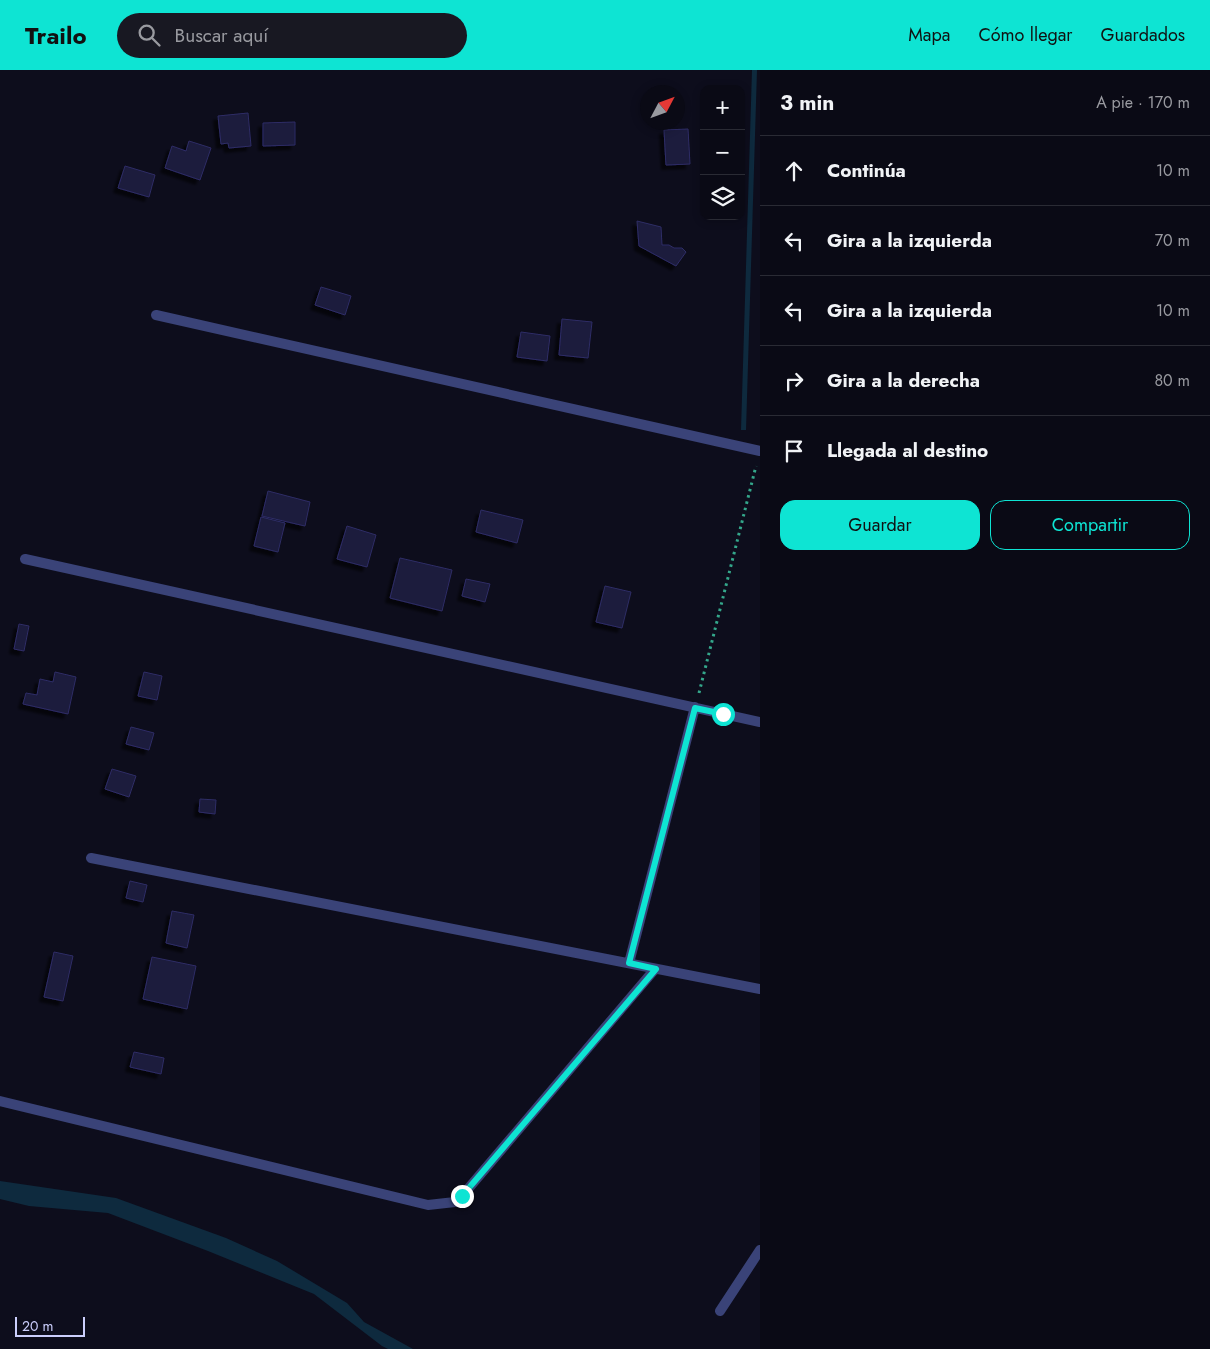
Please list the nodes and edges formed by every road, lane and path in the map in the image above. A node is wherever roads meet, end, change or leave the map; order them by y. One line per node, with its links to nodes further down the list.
1 (156, 315): 3 (street)
2 (760, 440): 3 (street)
3 (760, 451): 5 (path)
4 (25, 559): 5 (street)
5 (695, 708): 6 (street); 8 (street)
6 (760, 722)
7 (91, 858): 8 (street)
8 (629, 963): 9 (street)
9 (656, 969): 10 (street); 11 (street)
10 (760, 989)
11 (0, 1101)
12 (760, 1250): 13 (street)
13 (720, 1311)

